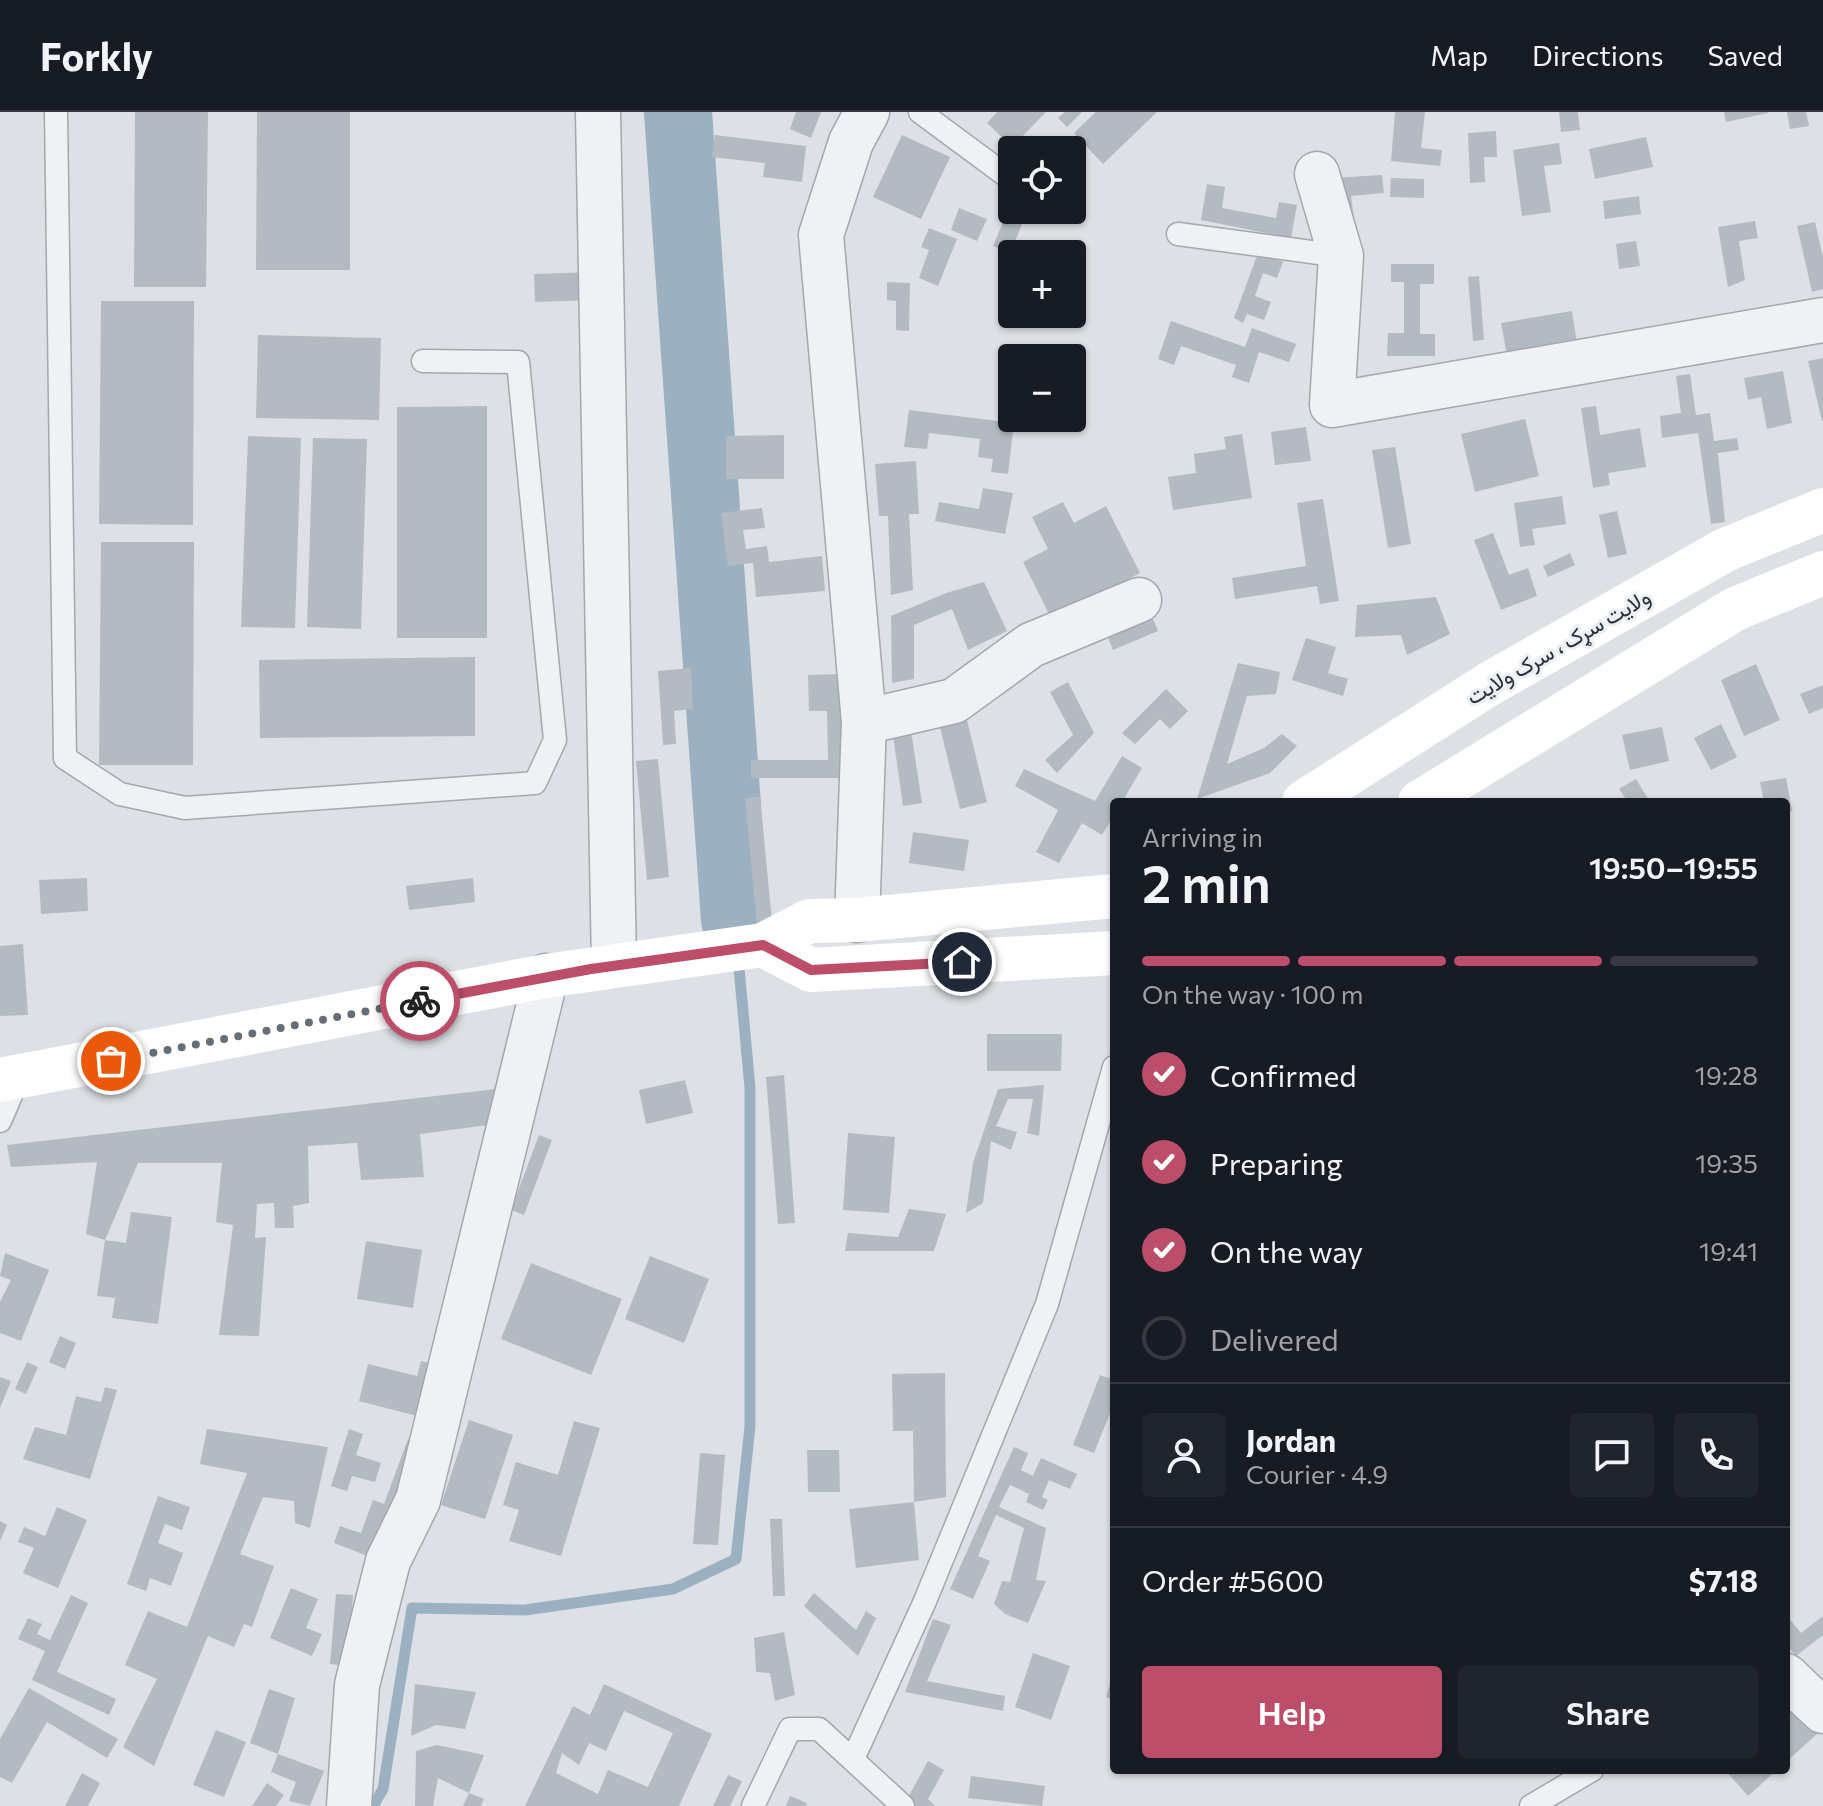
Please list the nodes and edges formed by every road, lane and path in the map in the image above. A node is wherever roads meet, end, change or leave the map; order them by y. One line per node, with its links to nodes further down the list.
1 (56, 112): 10 (lane)
2 (598, 112): 21 (street)
3 (867, 112): 14 (street)
4 (920, 112): 5 (lane)
5 (998, 170)
6 (1317, 174): 8 (street)
7 (1178, 234): 8 (lane)
8 (1341, 256): 9 (street)
9 (1823, 320)
10 (423, 361)
11 (1823, 510): 15 (main road, ولایت سړک ، سرک ولایت)
12 (1823, 573): 16 (main road)
13 (1139, 600): 14 (street)
14 (864, 722): 18 (street)
15 (1310, 798)
16 (1427, 798)
17 (1110, 896): 18 (main road)
18 (857, 920): 19 (main road)
19 (763, 945): 20 (main road); 21 (main road)
20 (1110, 953)
21 (614, 965): 22 (main road)
22 (546, 976): 23 (main road); 30 (street)
23 (9, 1080): 25 (lane)
24 (1110, 1081): 28 (lane)
25 (0, 1121)
26 (1790, 1680): 27 (street)
27 (1823, 1711)
28 (853, 1759): 31 (lane); 32 (lane)
29 (1585, 1774): 33 (lane)
30 (349, 1806)
31 (753, 1806)
32 (903, 1806)
33 (1531, 1806)

